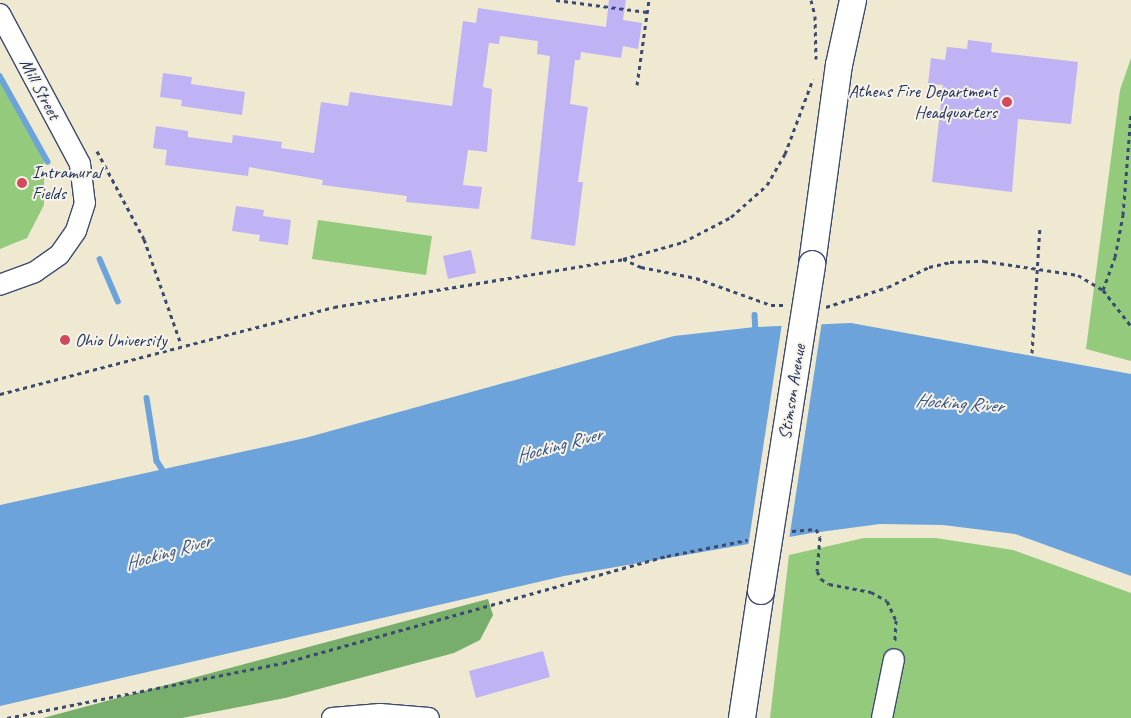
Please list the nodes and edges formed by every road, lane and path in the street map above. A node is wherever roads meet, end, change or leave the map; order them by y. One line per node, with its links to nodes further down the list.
1 (556, 0): 6 (path)
2 (649, 0): 6 (path)
3 (811, 0): 8 (path)
4 (834, 0): 8 (main road, Stimson Avenue)
5 (853, 0): 8 (main road, Stimson Avenue)
6 (647, 12): 10 (path)
7 (0, 14): 16 (street, Mill Street)
8 (828, 64): 30 (main road, Stimson Avenue, bridge)
9 (814, 77): 14 (path)
10 (637, 85)
11 (1131, 113): 17 (path)
12 (95, 147): 21 (path)
13 (1040, 227): 15 (path)
14 (623, 259): 18 (path); 21 (path)
15 (1037, 268): 17 (path); 19 (path); 22 (path)
16 (0, 285)
17 (1103, 290): 20 (path)
18 (791, 306)
19 (820, 307)
20 (1131, 326)
21 (181, 344): 23 (path)
22 (1032, 353)
23 (0, 394)
24 (788, 532): 26 (path)
25 (751, 539): 27 (path)
26 (894, 659): 31 (street)
27 (7, 718)
28 (332, 718): 29 (street)
29 (429, 718)
30 (742, 718)
31 (882, 718)

